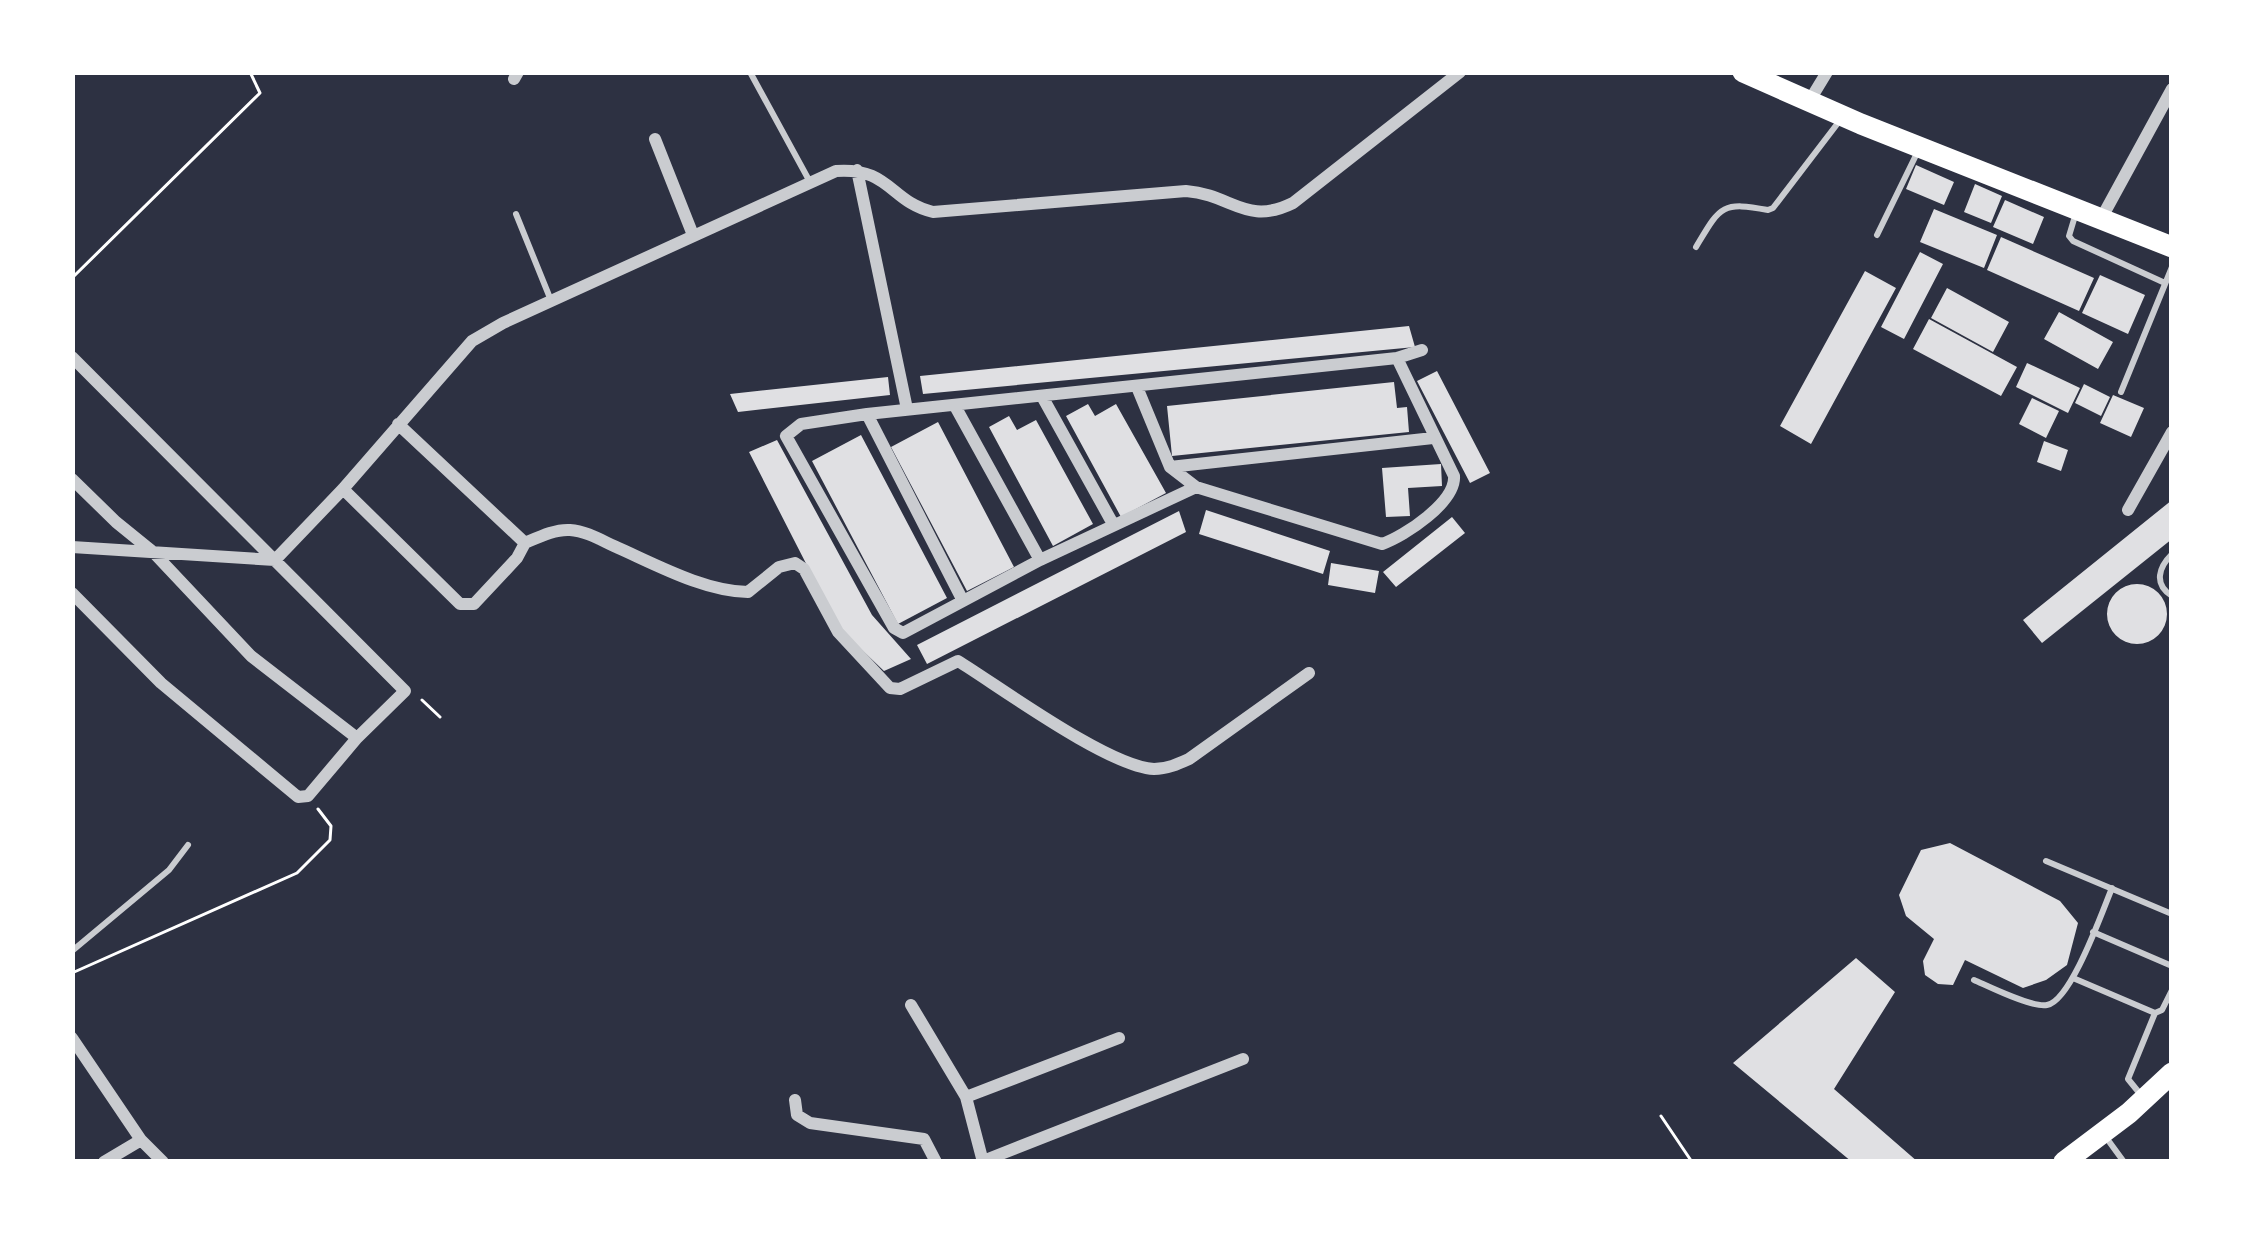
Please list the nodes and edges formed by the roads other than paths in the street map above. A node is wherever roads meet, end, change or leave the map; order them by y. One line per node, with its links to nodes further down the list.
1 (750, 72): 11 (lane)
2 (1460, 72): 10 (street)
3 (1743, 72): 6 (main road)
4 (1827, 72): 6 (street)
5 (2172, 89): 14 (street)
6 (1810, 100): 7 (main road)
7 (1844, 116): 9 (main road); 17 (lane)
8 (655, 139): 16 (street)
9 (1921, 146): 12 (main road); 15 (lane)
10 (857, 170): 11 (street); 29 (street)
11 (810, 182): 16 (street)
12 (2078, 209): 14 (main road); 20 (lane)
13 (517, 214): 21 (lane)
14 (2101, 219): 18 (main road)
15 (1877, 235)
16 (693, 236): 21 (street)
17 (1696, 247)
18 (2172, 247)
19 (2172, 267): 20 (lane)
20 (2165, 283): 26 (lane)
21 (551, 302): 31 (street)
22 (1422, 350): 24 (street)
23 (72, 357): 44 (street)
24 (1397, 358): 25 (street); 33 (street)
25 (1137, 387): 27 (street); 34 (street)
26 (2121, 392)
27 (1043, 398): 28 (street); 39 (street)
28 (955, 406): 29 (street); 45 (street)
29 (907, 410): 30 (street)
30 (867, 414): 48 (street); 48 (street)
31 (398, 424): 37 (street); 40 (street)
32 (2172, 432): 38 (street)
33 (1433, 438): 34 (street); 36 (street)
34 (1170, 467): 36 (street)
35 (72, 479): 42 (street)
36 (1196, 487): 39 (street)
37 (344, 489): 40 (street); 44 (street)
38 (2128, 510)
39 (1113, 524): 45 (street)
40 (525, 543): 49 (street)
41 (72, 547): 42 (street)
42 (153, 552): 44 (street); 50 (street)
43 (2172, 554): 47 (lane)
44 (275, 560): 50 (street)
45 (1040, 560): 48 (street)
46 (72, 592): 50 (street)
47 (2172, 596)
48 (963, 601)
49 (1310, 673)
50 (357, 738)
51 (188, 844): 56 (lane)
52 (2046, 861): 53 (lane)
53 (2112, 888): 54 (lane); 55 (lane)
54 (2172, 914)
55 (2092, 932): 57 (lane); 58 (lane)
56 (72, 951)
57 (2172, 966)
58 (2073, 978): 59 (lane); 62 (lane)
59 (1974, 980)
60 (2172, 990): 62 (lane)
61 (910, 1005): 67 (street)
62 (2155, 1013): 68 (lane)
63 (72, 1038): 71 (street)
64 (1119, 1038): 67 (street)
65 (1243, 1059): 72 (street)
66 (2172, 1072): 68 (main road)
67 (966, 1097): 72 (street)
68 (2144, 1098): 70 (main road)
69 (795, 1100): 75 (street)
70 (2103, 1133): 76 (main road); 77 (lane)
71 (141, 1139): 73 (street); 74 (street)
72 (983, 1161)
73 (104, 1162)
74 (163, 1162)
75 (936, 1162)
76 (2064, 1162)
77 (2123, 1162)

